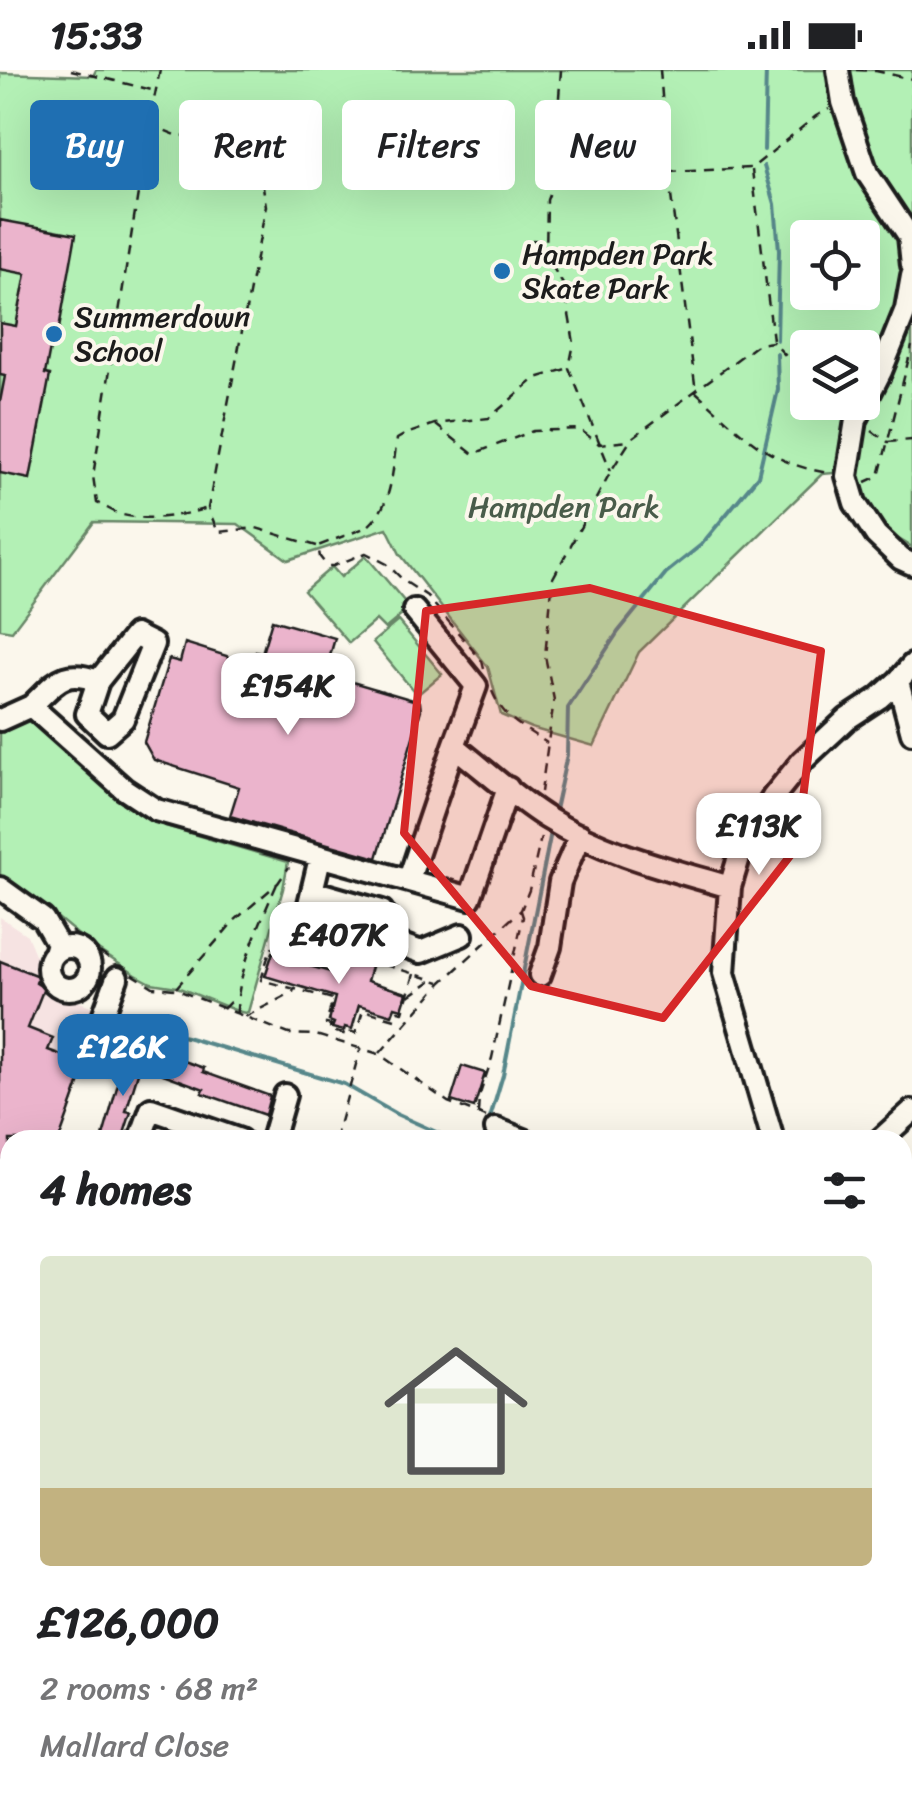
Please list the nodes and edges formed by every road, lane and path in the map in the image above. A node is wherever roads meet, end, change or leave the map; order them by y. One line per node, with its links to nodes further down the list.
1 (71, 70): 8 (path)
2 (160, 70): 8 (path)
3 (561, 70): 18 (path)
4 (660, 70): 10 (path)
5 (838, 70): 11 (street)
6 (856, 70): 7 (path)
7 (912, 79)
8 (156, 90): 9 (path)
9 (154, 100)
10 (662, 100)
11 (843, 102): 13 (path); 19 (street)
12 (159, 128): 31 (path)
13 (752, 168): 14 (path); 21 (path)
14 (671, 172)
15 (138, 190): 31 (path)
16 (670, 190): 25 (path)
17 (532, 240): 18 (path)
18 (546, 242): 24 (path)
19 (912, 265)
20 (912, 276): 30 (street)
21 (774, 342): 23 (path); 25 (path)
22 (912, 346): 30 (path)
23 (790, 360)
24 (569, 368): 26 (path); 28 (path)
25 (696, 392): 27 (path); 30 (path)
26 (435, 424): 28 (path); 32 (path)
27 (631, 440): 28 (path); 29 (path)
28 (600, 444): 29 (path)
29 (610, 471): 44 (path)
30 (849, 482): 34 (street)
31 (208, 508): 32 (path)
32 (318, 548): 33 (path)
33 (320, 557)
34 (912, 564)
35 (414, 610): 42 (street)
36 (912, 665): 38 (street)
37 (98, 680): 39 (street)
38 (898, 682): 41 (street); 50 (street)
39 (32, 706): 40 (street); 46 (street)
40 (0, 720)
41 (910, 720)
42 (454, 746): 43 (street); 48 (street)
43 (508, 788): 44 (street); 48 (street)
44 (540, 813): 45 (street)
45 (580, 835): 50 (street); 61 (street)
46 (294, 850): 47 (street); 49 (path)
47 (320, 858): 48 (street); 55 (street)
48 (410, 879)
49 (278, 883): 65 (path); 66 (path)
50 (730, 887): 81 (street)
51 (0, 888): 56 (street)
52 (520, 910): 75 (path)
53 (70, 931): 59 (path)
54 (462, 935): 55 (street)
55 (382, 938): 57 (path)
56 (54, 954): 58 (street); 58 (street)
57 (373, 961): 60 (path); 64 (path)
58 (90, 973): 59 (street)
59 (122, 974): 65 (path); 72 (street)
60 (414, 974): 62 (path); 67 (path)
61 (540, 975)
62 (432, 980): 63 (path); 67 (path)
63 (442, 982)
64 (294, 988): 67 (path); 70 (path)
65 (175, 989): 68 (path)
66 (236, 996): 68 (path); 69 (path)
67 (408, 997)
68 (223, 1010): 69 (path)
69 (237, 1015): 70 (path)
70 (244, 1018): 71 (path)
71 (360, 1050): 75 (path); 79 (path)
72 (88, 1057)
73 (285, 1095): 78 (street)
74 (912, 1111): 82 (street)
75 (485, 1120): 80 (street)
76 (144, 1130): 77 (street)
77 (193, 1130)
78 (275, 1130)
79 (338, 1130)
80 (504, 1130)
81 (770, 1130)
82 (891, 1130)

